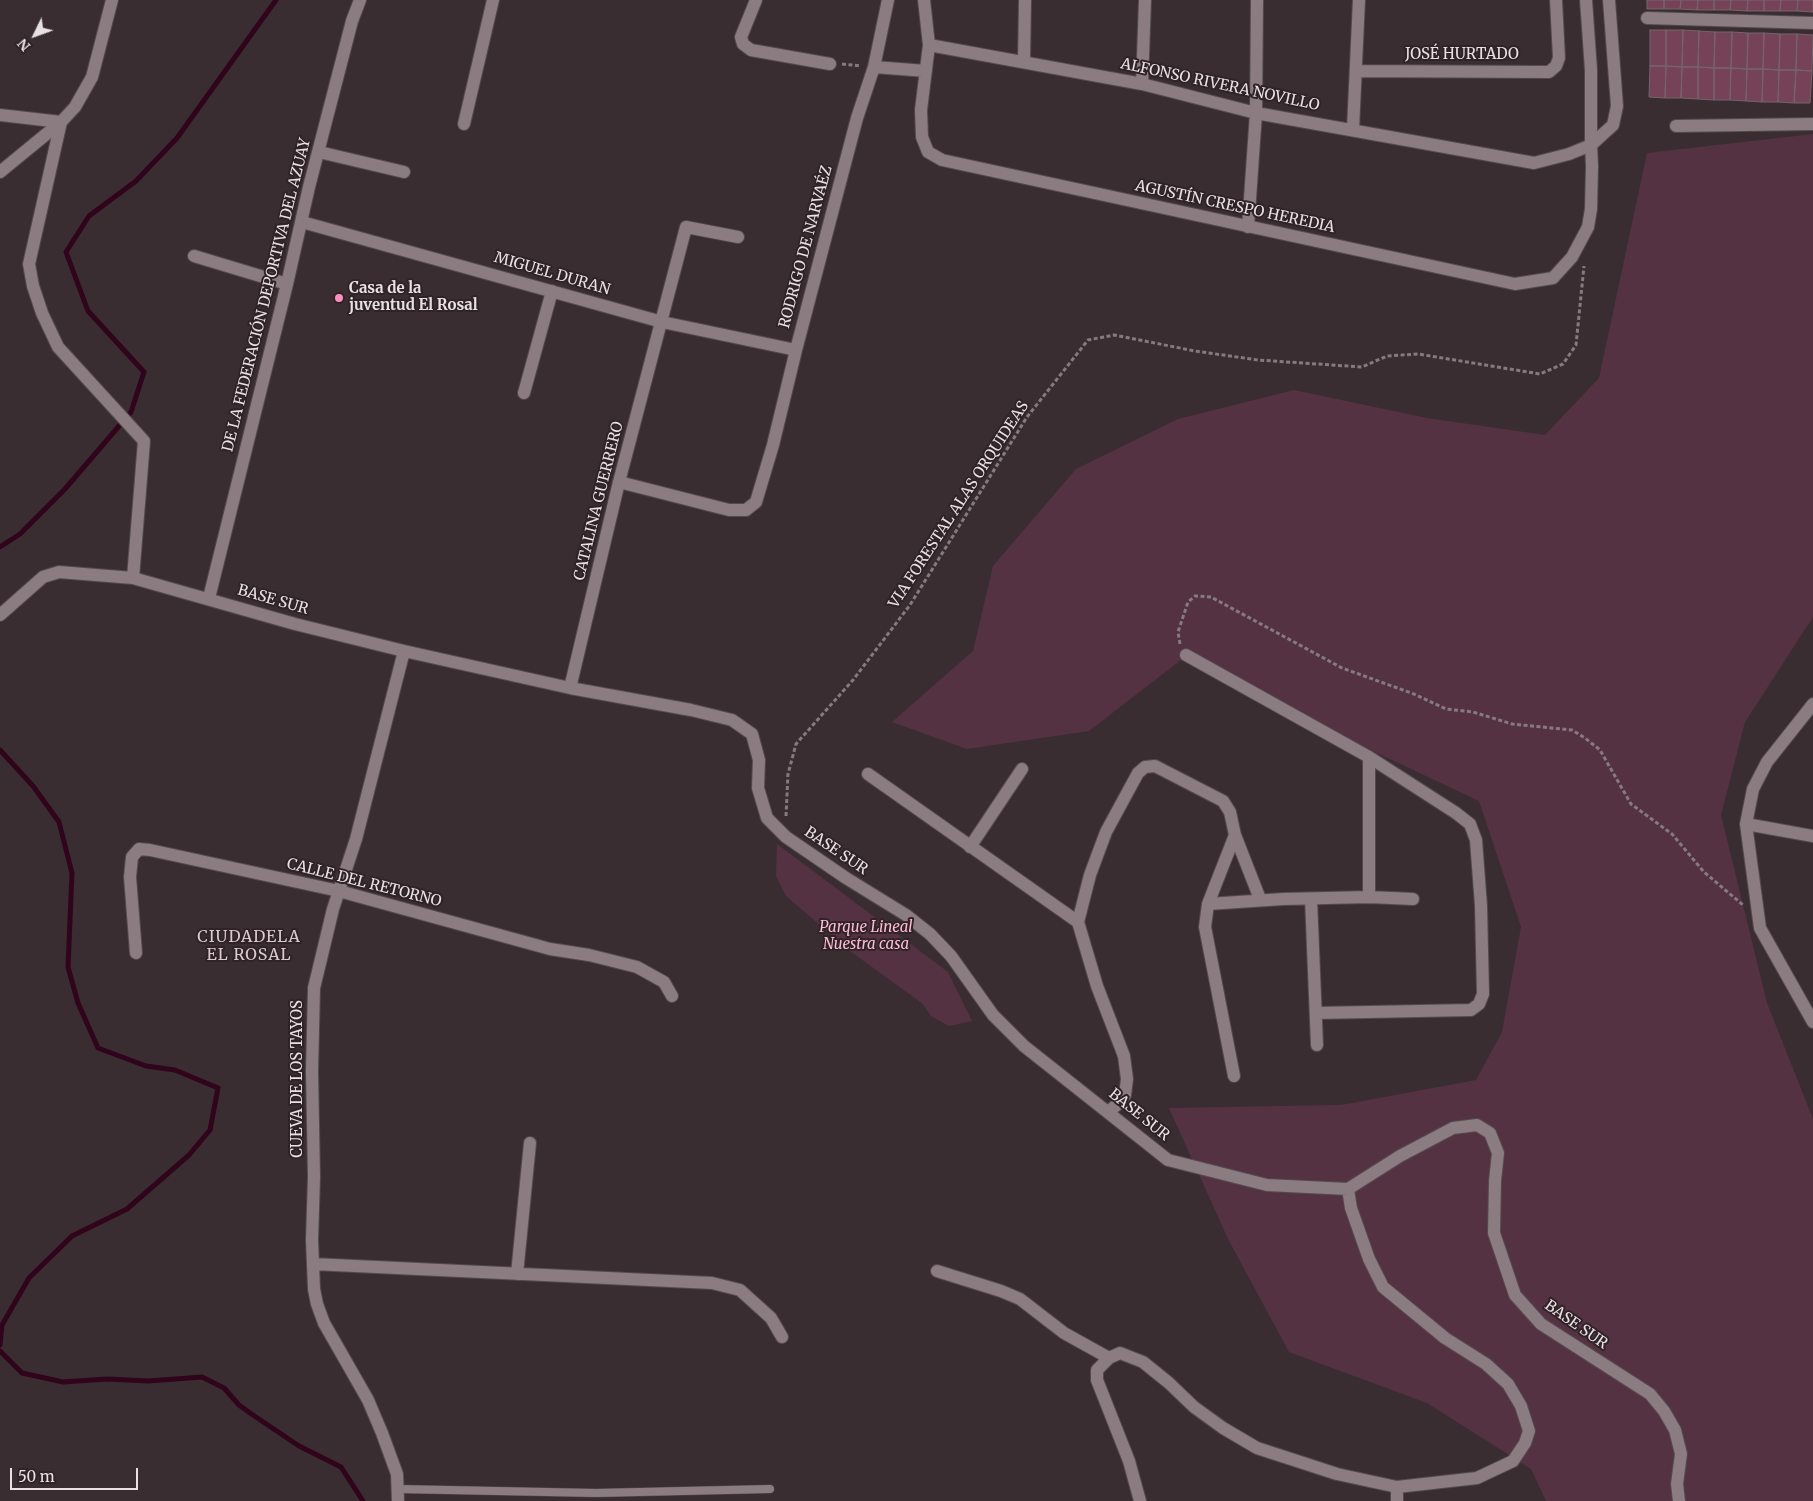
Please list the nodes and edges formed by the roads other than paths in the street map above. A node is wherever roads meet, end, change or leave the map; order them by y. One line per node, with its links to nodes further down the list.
1 (112, 0): 25 (street)
2 (360, 0): 31 (street, DE LA FEDERACIÓN DEPORTIVA DEL AZUAY)
3 (494, 0): 26 (street)
4 (756, 0): 18 (street)
5 (888, 0): 19 (street, RODRIGO DE NARVAÉZ)
6 (924, 0): 16 (street)
7 (1025, 0): 17 (street)
8 (1145, 0): 22 (street)
9 (1257, 0): 23 (street)
10 (1359, 0): 21 (street)
11 (1556, 0): 21 (street, JOSÉ HURTADO)
12 (1586, 0): 30 (street)
13 (1609, 0): 30 (street)
14 (1647, 18): 15 (street)
15 (1813, 23)
16 (929, 45): 17 (street, ALFONSO RIVERA NOVILLO); 20 (street)
17 (1024, 61): 22 (street, ALFONSO RIVERA NOVILLO)
18 (830, 64)
19 (874, 67): 20 (street); 41 (street, RODRIGO DE NARVAÉZ)
20 (926, 71): 35 (street, AGUSTÍN CRESPO HEREDIA)
21 (1356, 71): 29 (street)
22 (1142, 84): 23 (street, ALFONSO RIVERA NOVILLO)
23 (1256, 113): 29 (street, ALFONSO RIVERA NOVILLO); 35 (street)
24 (0, 115): 25 (street)
25 (61, 122): 32 (street); 44 (street)
26 (464, 124)
27 (1813, 124): 28 (street)
28 (1676, 126)
29 (1353, 129): 30 (street, ALFONSO RIVERA NOVILLO)
30 (1591, 145): 35 (street, AGUSTÍN CRESPO HEREDIA)
31 (318, 152): 33 (street); 34 (street, DE LA FEDERACIÓN DEPORTIVA DEL AZUAY)
32 (0, 172)
33 (404, 172)
34 (302, 222): 38 (street, DE LA FEDERACIÓN DEPORTIVA DEL AZUAY); 39 (street, MIGUEL DURAN)
35 (1248, 227)
36 (738, 237): 40 (street, CATALINA GUERRERO)
37 (194, 256): 38 (street)
38 (287, 284): 45 (street, DE LA FEDERACIÓN DEPORTIVA DEL AZUAY)
39 (552, 291): 40 (street, MIGUEL DURAN); 42 (street)
40 (662, 322): 41 (street, MIGUEL DURAN); 43 (street, CATALINA GUERRERO)
41 (796, 350): 43 (street, RODRIGO DE NARVAÉZ)
42 (524, 392)
43 (619, 482): 49 (street, CATALINA GUERRERO)
44 (133, 578): 45 (street, BASE SUR); 46 (street, BASE SUR)
45 (209, 598): 47 (street, BASE SUR)
46 (0, 616)
47 (404, 651): 49 (street, BASE SUR); 58 (street, CUEVA DE LOS TAYOS)
48 (1186, 655): 51 (street)
49 (570, 688): 71 (street, BASE SUR)
50 (1813, 704): 54 (street)
51 (1368, 757): 59 (street); 67 (street)
52 (1022, 769): 57 (street)
53 (868, 774): 57 (street)
54 (1746, 824): 56 (street); 68 (street)
55 (1235, 835): 60 (street); 63 (street); 64 (street)
56 (1813, 836)
57 (970, 847): 64 (street)
58 (339, 891): 65 (street, CALLE DEL RETORNO); 66 (street, CALLE DEL RETORNO); 74 (street, CUEVA DE LOS TAYOS)
59 (1369, 897): 61 (street); 62 (street)
60 (1260, 899): 61 (street); 63 (street)
61 (1311, 899): 67 (street)
62 (1413, 899)
63 (1208, 904): 70 (street)
64 (1078, 922): 71 (street)
65 (136, 953)
66 (672, 996)
67 (1316, 1013): 69 (street)
68 (1813, 1022)
69 (1317, 1045)
70 (1234, 1076)
71 (1109, 1112): 73 (street, BASE SUR)
72 (530, 1142): 76 (street)
73 (1348, 1189): 79 (street); 84 (street, BASE SUR)
74 (313, 1264): 76 (street); 81 (street, CUEVA DE LOS TAYOS)
75 (937, 1271): 78 (street)
76 (517, 1274): 77 (street)
77 (782, 1337)
78 (1109, 1358): 79 (street); 82 (street)
79 (1397, 1487): 83 (street)
80 (770, 1489): 81 (lane)
81 (398, 1495)
82 (1140, 1501)
83 (1397, 1501)
84 (1679, 1501)

